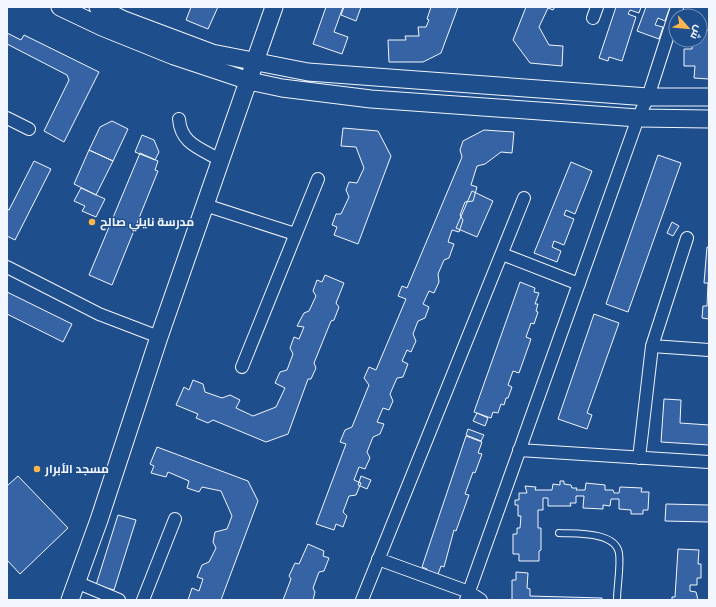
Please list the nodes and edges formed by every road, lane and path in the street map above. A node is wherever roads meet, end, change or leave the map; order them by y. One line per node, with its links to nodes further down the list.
1 (60, 7): 6 (street)
2 (98, 7): 5 (street)
3 (274, 7): 5 (street)
4 (677, 7): 8 (street)
5 (255, 62): 6 (street); 8 (street)
6 (249, 81): 10 (street); 14 (street)
7 (709, 97): 8 (street)
8 (648, 98): 10 (street)
9 (7, 118): 13 (street)
10 (638, 118): 12 (street); 22 (street)
11 (179, 119): 14 (street)
12 (709, 119)
13 (30, 129)
14 (220, 160): 17 (street)
15 (318, 179): 18 (street)
16 (524, 198): 20 (street)
17 (205, 205): 18 (street); 23 (street)
18 (295, 234): 26 (street)
19 (687, 238): 24 (street)
20 (502, 254): 22 (street); 32 (street)
21 (7, 267): 23 (street)
22 (579, 284): 27 (street)
23 (159, 336): 33 (street)
24 (652, 346): 25 (street); 28 (street)
25 (709, 350)
26 (242, 367)
27 (519, 450): 28 (street); 34 (street)
28 (639, 458): 29 (street)
29 (709, 462)
30 (174, 519): 37 (street)
31 (559, 533): 40 (lane)
32 (378, 559): 34 (street); 38 (street)
33 (76, 582): 35 (street); 36 (street)
34 (467, 596): 39 (street)
35 (70, 600)
36 (119, 600)
37 (143, 600)
38 (362, 600)
39 (481, 600)
40 (616, 600)

